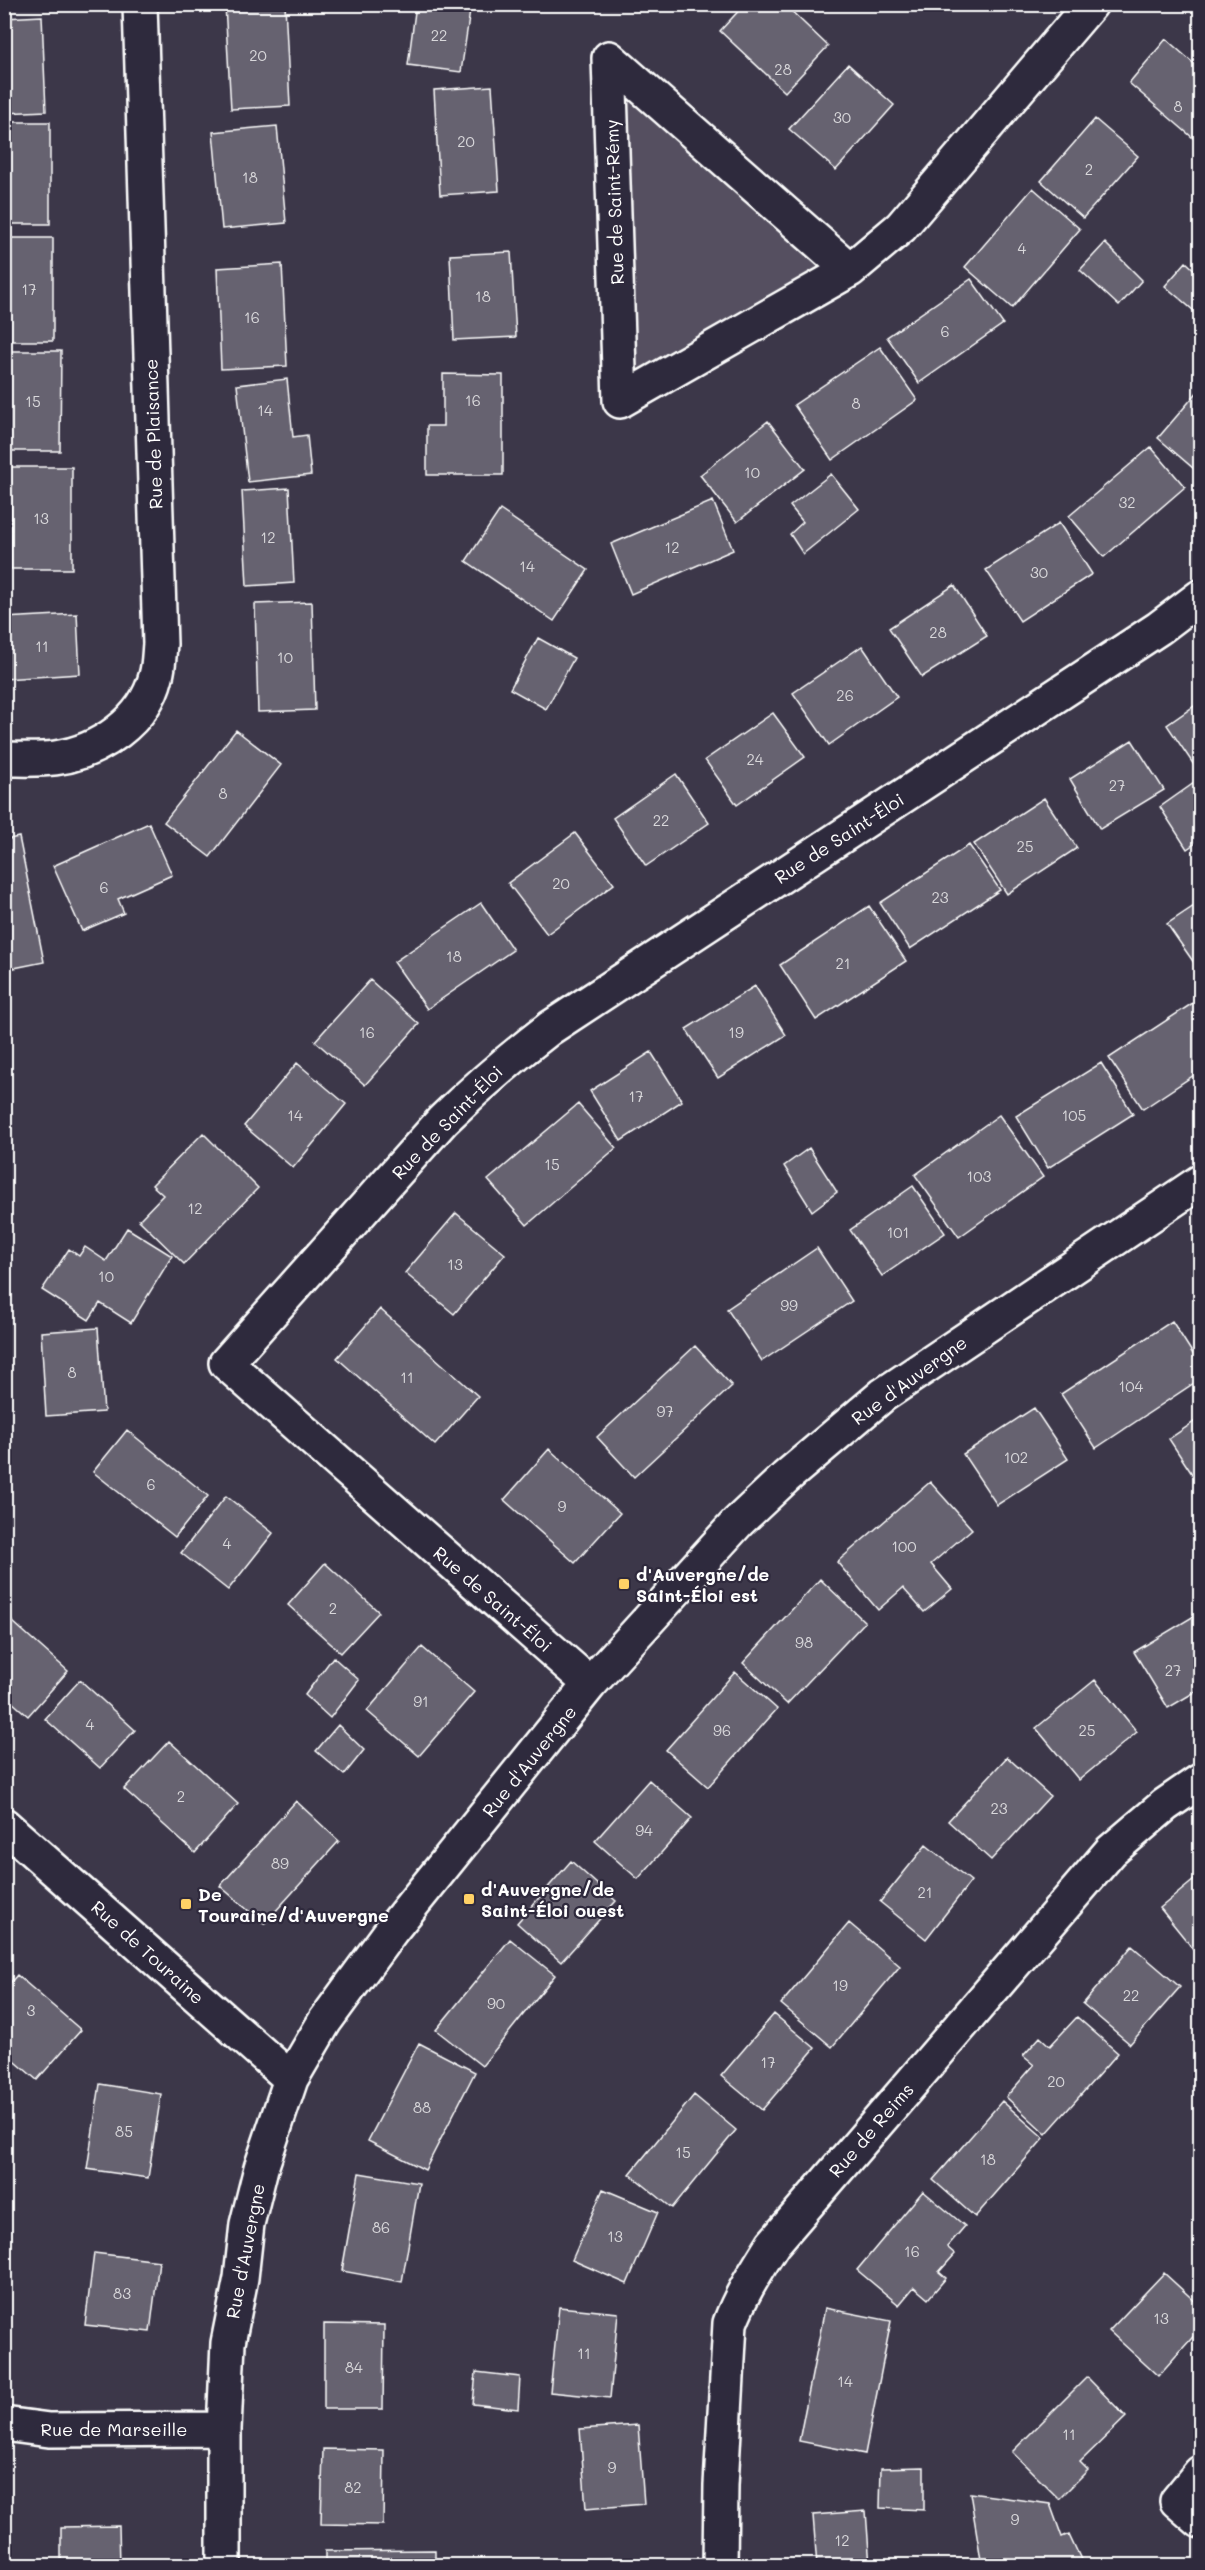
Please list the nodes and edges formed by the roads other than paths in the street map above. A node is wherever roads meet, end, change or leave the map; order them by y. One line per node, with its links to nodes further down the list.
1 (140, 4): 5 (street, Rue de Plaisance)
2 (1091, 4): 3 (street, Rue de Saint-Rémy)
3 (850, 270): 3 (street, Rue de Saint-Rémy)
4 (1200, 597): 7 (street, Rue de Saint-Éloi)
5 (4, 759)
6 (1197, 1193): 7 (street, Rue d'Auvergne)
7 (590, 1684): 10 (street, Rue d'Auvergne)
8 (1200, 1781): 16 (street, Rue de Reims)
9 (4, 1825): 10 (street, Rue de Touraine)
10 (291, 2079): 12 (street, Rue d'Auvergne)
11 (4, 2424): 12 (street, Rue de Marseille)
12 (224, 2429): 15 (street, Rue d'Auvergne)
13 (1200, 2473): 14 (street)
14 (1200, 2521)
15 (224, 2565)
16 (720, 2565)

